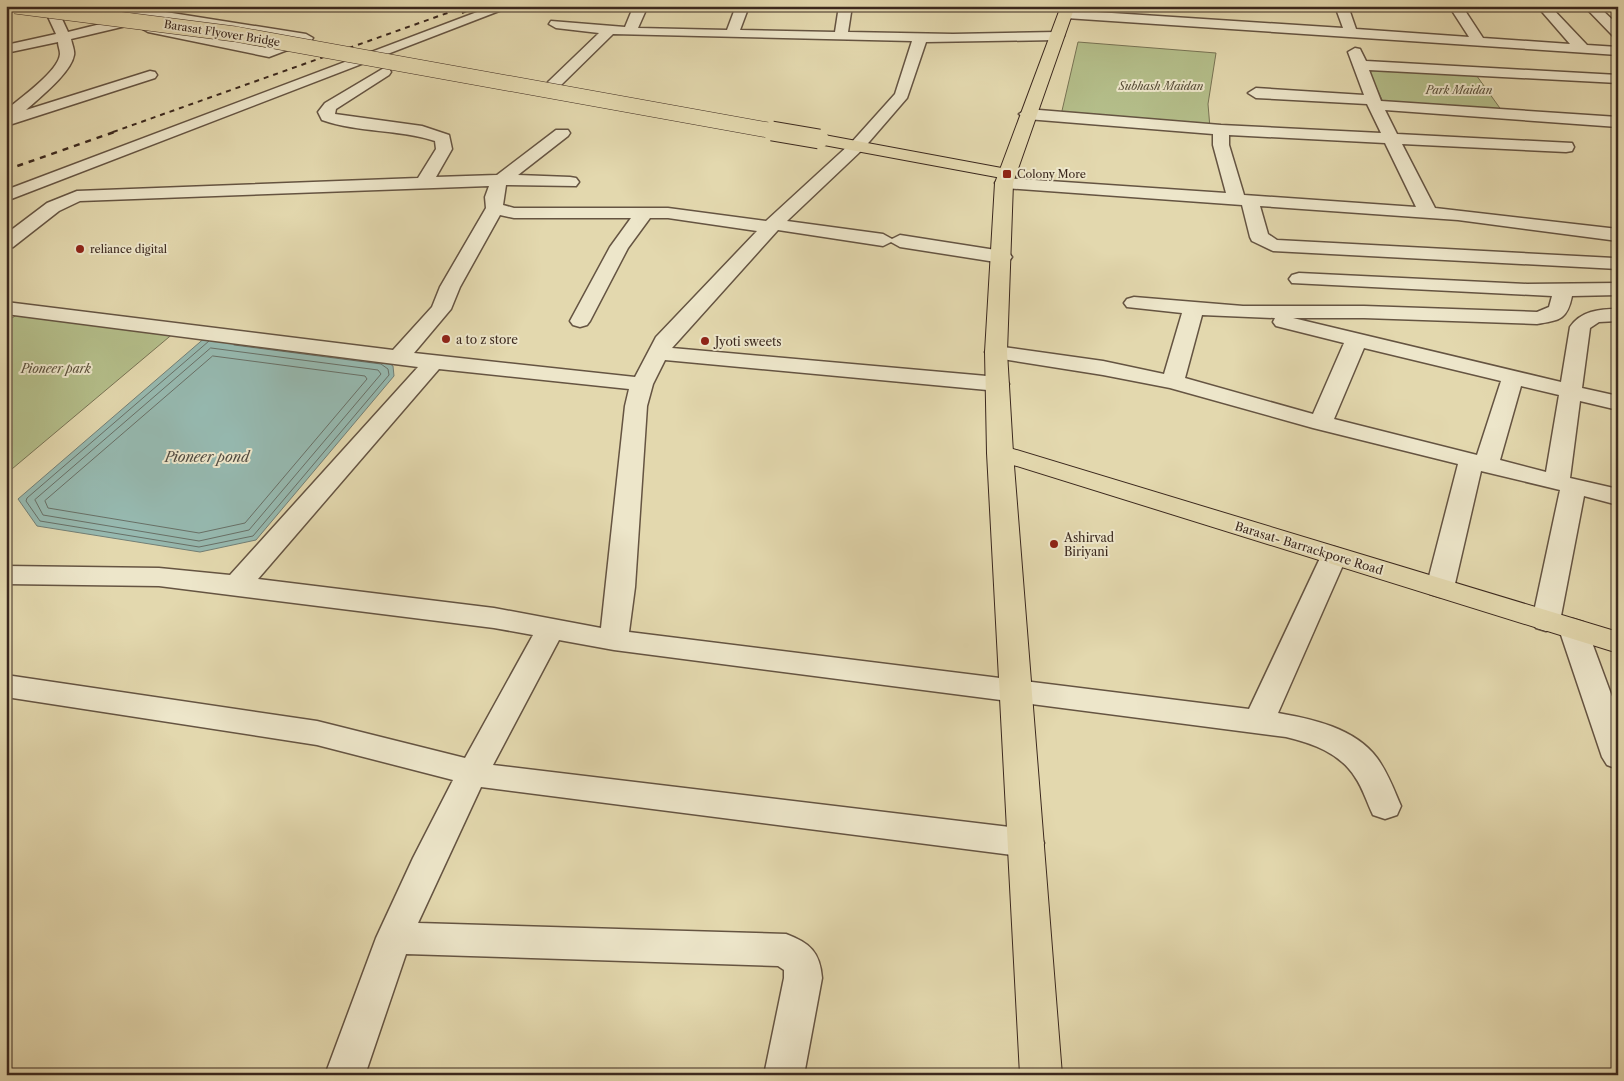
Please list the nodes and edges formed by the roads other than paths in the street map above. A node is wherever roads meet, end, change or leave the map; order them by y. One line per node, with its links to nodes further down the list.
1 (15, 6): 51 (main road, Barasat Flyover Bridge, bridge)
2 (172, 6): 15 (street)
3 (506, 6): 57 (street)
4 (743, 6): 21 (street)
5 (846, 6): 24 (street)
6 (1185, 6): 16 (street)
7 (1341, 6): 22 (street)
8 (1455, 6): 28 (street)
9 (1543, 6): 30 (street)
10 (1590, 6): 23 (street)
11 (640, 7): 20 (street)
12 (6, 9): 13 (street)
13 (54, 9): 15 (street); 17 (street); 26 (street)
14 (1067, 10): 16 (street); 25 (main road)
15 (153, 14): 17 (street); 17 (street)
16 (1182, 22): 22 (street)
17 (125, 23): 26 (street)
18 (556, 24): 19 (street)
19 (610, 31): 20 (street); 37 (street)
20 (630, 32): 21 (street)
21 (732, 33): 24 (street)
22 (1349, 33): 28 (street); 32 (street)
23 (1618, 33)
24 (841, 35): 27 (street)
25 (1057, 36): 27 (street); 44 (main road)
26 (64, 37): 29 (street); 39 (street)
27 (920, 37): 51 (street)
28 (1479, 42): 30 (street)
29 (6, 49)
30 (1583, 49): 31 (street)
31 (1618, 51)
32 (1360, 65): 33 (street); 43 (street)
33 (1478, 71): 36 (street); 38 (street)
34 (384, 72): 56 (street)
35 (150, 76): 46 (street)
36 (1618, 79)
37 (553, 85)
38 (1490, 86)
39 (41, 89): 40 (street); 46 (street)
40 (15, 91)
41 (1256, 93): 43 (street)
42 (1502, 100): 45 (street)
43 (1374, 102): 45 (street); 50 (street)
44 (1027, 114): 48 (street); 53 (main road)
45 (1514, 115): 47 (street)
46 (6, 119)
47 (1618, 122)
48 (1221, 130): 50 (street); 58 (street)
49 (562, 133): 54 (street)
50 (1392, 138): 52 (street); 61 (street)
51 (857, 146): 53 (main road, Barasat Flyover Bridge); 62 (street)
52 (1566, 147)
53 (1005, 179): 58 (street); 66 (main road)
54 (501, 180): 55 (street); 56 (street); 59 (street)
55 (570, 182)
56 (424, 184): 65 (street)
57 (6, 196)
58 (1242, 199): 61 (street); 67 (street)
59 (495, 208): 60 (street); 82 (street)
60 (645, 212): 62 (street); 76 (street)
61 (1428, 212): 63 (street)
62 (772, 226): 66 (street); 81 (street)
63 (1593, 231): 64 (street); 67 (street)
64 (1618, 235)
65 (6, 243)
66 (1002, 257): 80 (main road)
67 (1616, 267)
68 (1299, 278): 70 (street)
69 (1618, 289): 70 (street)
70 (1563, 290): 74 (street)
71 (1134, 304): 73 (street)
72 (7, 309): 82 (street)
73 (1193, 310): 74 (street); 85 (street)
74 (1243, 312): 79 (street)
75 (1618, 315): 77 (street)
76 (580, 321)
77 (1580, 328): 78 (street); 88 (street)
78 (1618, 333)
79 (1357, 340): 84 (street); 90 (street)
80 (996, 352): 85 (street); 87 (main road)
81 (658, 353): 86 (street); 87 (street)
82 (399, 357): 83 (street)
83 (434, 362): 86 (street); 97 (street)
84 (1513, 377): 88 (street); 92 (street)
85 (1173, 382): 90 (street)
86 (642, 384): 101 (street)
87 (998, 384): 91 (main road)
88 (1569, 391): 89 (street); 93 (street)
89 (1618, 403)
90 (1321, 423): 92 (street)
91 (1000, 453): 95 (main road, Barasat- Barrackpore Road); 104 (main road)
92 (1479, 463): 93 (street); 98 (street)
93 (1565, 484): 94 (street); 99 (street)
94 (1618, 497)
95 (1334, 556): 98 (main road, Barasat- Barrackpore Road); 105 (street)
96 (6, 575): 97 (street)
97 (237, 584): 100 (street)
98 (1440, 588): 99 (main road, Barasat- Barrackpore Road)
99 (1560, 625): 102 (main road, Barasat- Barrackpore Road); 106 (street)
100 (551, 629): 101 (street); 107 (street)
101 (614, 640): 104 (street)
102 (1618, 643)
103 (6, 686): 107 (street)
104 (1017, 690): 105 (street); 109 (main road)
105 (1259, 720): 108 (street)
106 (1618, 757)
107 (470, 773): 109 (street); 110 (street)
108 (1385, 806)
109 (1027, 843): 113 (main road)
110 (394, 938): 111 (street); 112 (street)
111 (345, 1075)
112 (784, 1075)
113 (1041, 1075)

